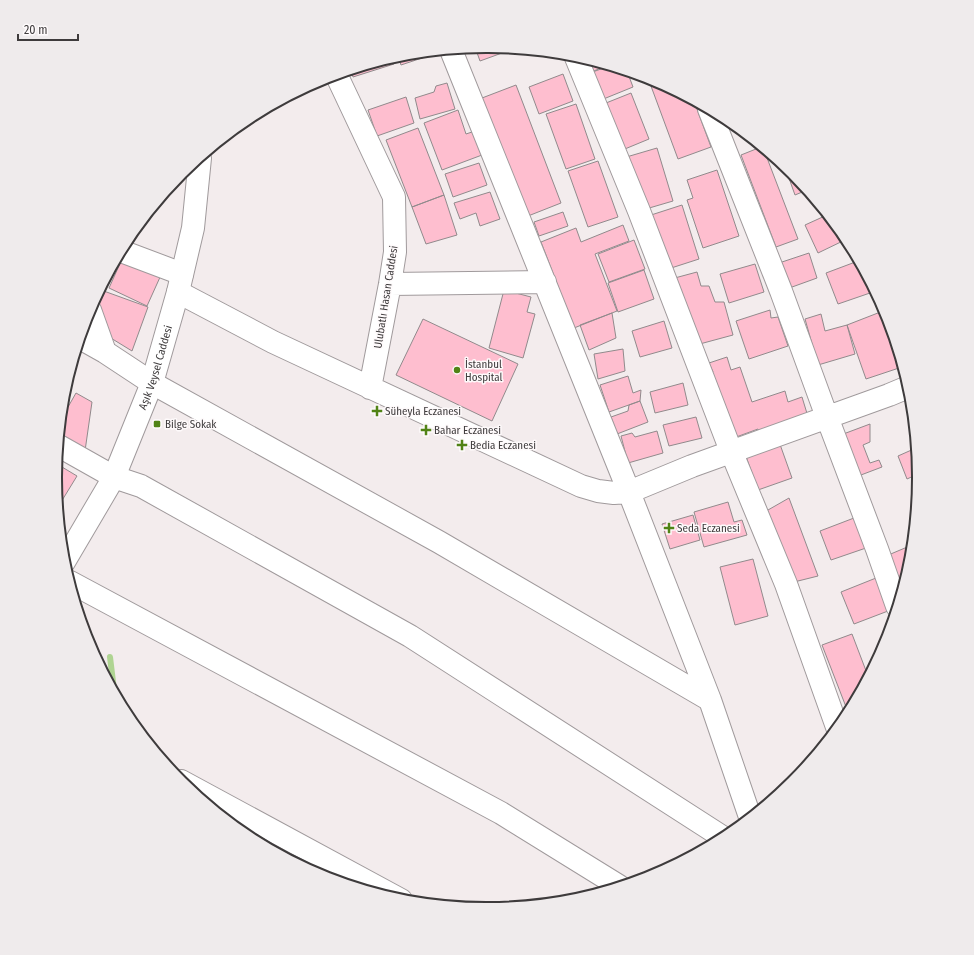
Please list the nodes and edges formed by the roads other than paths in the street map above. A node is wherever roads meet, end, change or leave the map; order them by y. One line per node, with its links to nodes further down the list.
1 (453, 55): 7 (street)
2 (578, 63): 18 (street)
3 (339, 80): 9 (street, Ulubatlı Hasan Caddesi)
4 (713, 119): 16 (street)
5 (199, 165): 8 (street, Aşık Veysel Caddesi)
6 (126, 254): 8 (street)
7 (545, 282): 9 (street); 20 (street)
8 (180, 283): 13 (street, Aşık Veysel Caddesi); 14 (street)
9 (390, 284): 14 (street, Ulubatlı Hasan Caddesi)
10 (93, 319): 12 (street)
11 (85, 341): 12 (street)
12 (105, 352): 13 (street)
13 (152, 383): 19 (street, Aşık Veysel Caddesi); 24 (street)
14 (370, 388): 20 (street)
15 (902, 390): 16 (street)
16 (827, 417): 18 (street); 23 (street)
17 (63, 448): 19 (street)
18 (731, 451): 20 (street); 25 (street)
19 (114, 477): 21 (street, Aşık Veysel Caddesi); 28 (street)
20 (629, 492): 24 (street)
21 (70, 552)
22 (77, 586): 29 (street)
23 (894, 597)
24 (710, 700): 27 (street)
25 (835, 720)
26 (202, 793): 30 (street)
27 (748, 812)
28 (717, 834)
29 (613, 882)
30 (380, 889)

